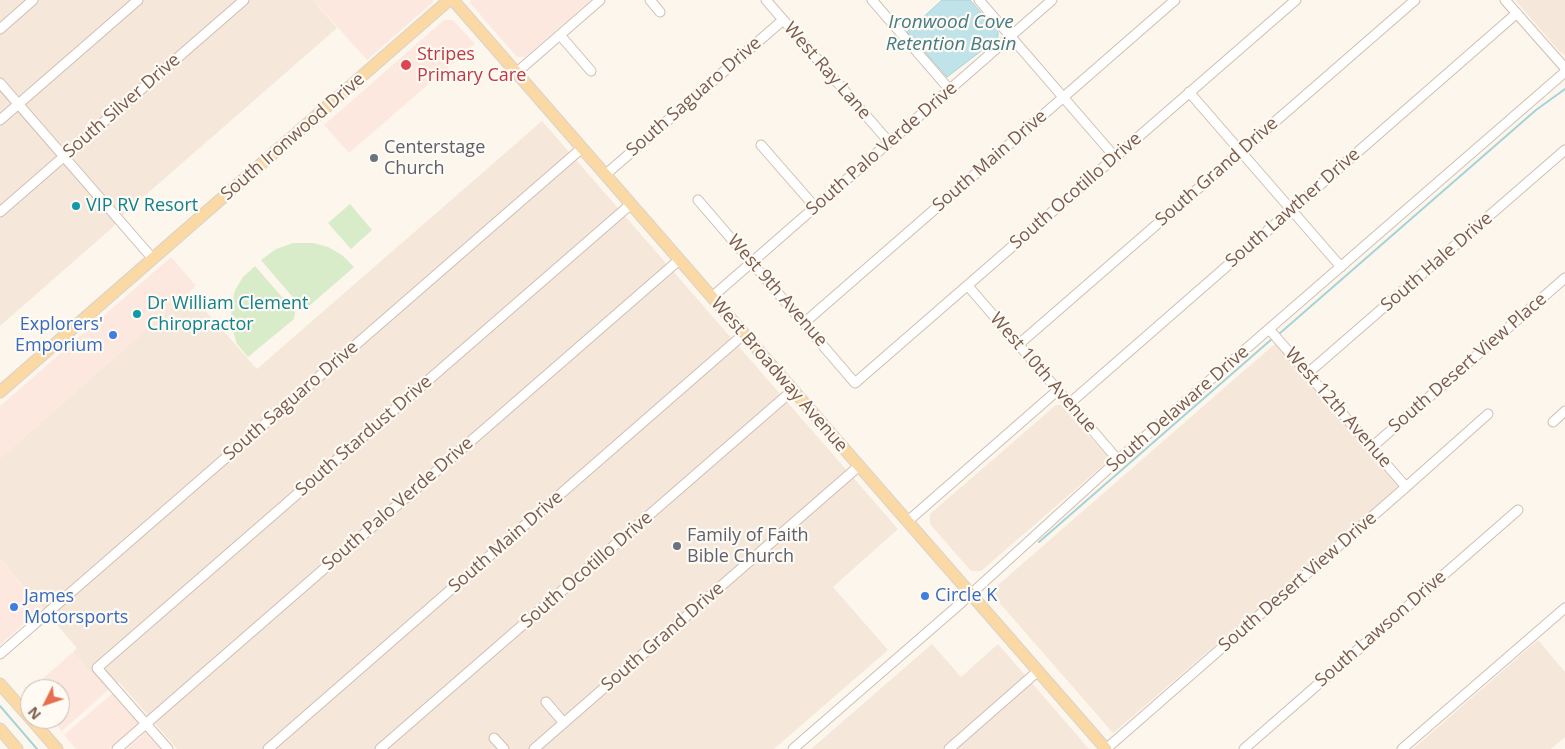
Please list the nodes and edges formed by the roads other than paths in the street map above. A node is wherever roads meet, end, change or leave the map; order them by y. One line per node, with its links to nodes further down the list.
1 (33, 0): 18 (street)
2 (138, 0): 29 (street)
3 (244, 0): 36 (street, South Silver Drive)
4 (451, 0): 23 (main road, West Broadway Avenue); 44 (main road, South Ironwood Drive)
5 (600, 0): 19 (street)
6 (650, 0): 15 (street)
7 (766, 0): 17 (street, West Ray Lane)
8 (872, 0): 26 (street)
9 (979, 0): 20 (street)
10 (1052, 0): 20 (street, South Palo Verde Drive)
11 (1175, 0): 28 (street, South Main Drive)
12 (1296, 0): 27 (street, South Ocotillo Drive)
13 (1414, 0): 35 (street, South Grand Drive)
14 (1505, 0): 16 (street)
15 (660, 12)
16 (1517, 13): 21 (street); 42 (street, South Lawther Drive)
17 (783, 20): 31 (street, West Ray Lane); 38 (street, South Saguaro Drive)
18 (0, 29)
19 (560, 35): 22 (street); 23 (street)
20 (1011, 36): 26 (street, South Palo Verde Drive); 28 (street)
21 (1565, 68)
22 (591, 71)
23 (516, 72): 33 (main road, West Broadway Avenue)
24 (1565, 72): 47 (street, South Delaware Drive)
25 (0, 83): 29 (street)
26 (950, 90): 31 (street, South Palo Verde Drive)
27 (1189, 92): 35 (street); 37 (street, South Ocotillo Drive)
28 (1064, 97): 37 (street); 51 (street, South Main Drive)
29 (18, 104): 30 (street); 36 (street)
30 (0, 120)
31 (889, 142): 41 (street, South Palo Verde Drive)
32 (760, 145): 41 (street)
33 (582, 148): 38 (main road, West Broadway Avenue); 72 (street, South Saguaro Drive)
34 (1565, 150): 55 (street, South Hale Drive)
35 (1241, 151): 42 (street); 54 (street, South Grand Drive)
36 (63, 156): 43 (street, South Silver Drive); 44 (street)
37 (1115, 157): 49 (street, South Ocotillo Drive)
38 (605, 175): 40 (main road, West Broadway Avenue)
39 (698, 200): 46 (street, West 9th Avenue)
40 (631, 204): 45 (main road, West Broadway Avenue); 78 (street, South Stardust Drive)
41 (815, 207): 46 (street, South Palo Verde Drive)
42 (1291, 210): 47 (street); 60 (street, South Lawther Drive)
43 (0, 212)
44 (153, 259): 59 (main road, South Ironwood Drive)
45 (679, 260): 50 (main road, West Broadway Avenue); 78 (street, South Palo Verde Drive)
46 (752, 262): 50 (street, South Palo Verde Drive); 51 (street, West 9th Avenue)
47 (1341, 266): 53 (street, South Delaware Drive)
48 (1565, 278): 64 (street, South Desert View Place)
49 (968, 286): 54 (street, West 10th Avenue); 56 (street, South Ocotillo Drive)
50 (712, 297): 52 (main road, West Broadway Avenue)
51 (804, 323): 56 (street, West 9th Avenue)
52 (744, 334): 57 (main road, West Broadway Avenue); 87 (street, South Main Drive)
53 (1273, 334): 55 (street, West 12th Avenue); 65 (street, South Delaware Drive)
54 (1018, 345): 58 (street, West 10th Avenue)
55 (1308, 373): 64 (street, West 12th Avenue)
56 (855, 383)
57 (793, 390): 66 (main road, West Broadway Avenue); 88 (street, South Ocotillo Drive)
58 (1058, 390): 60 (street, West 10th Avenue); 69 (street)
59 (0, 392)
60 (1070, 403): 65 (street, West 10th Avenue)
61 (1565, 412): 63 (street)
62 (1488, 414): 67 (street, South Desert View Drive)
63 (1553, 422)
64 (1372, 447): 67 (street, West 12th Avenue)
65 (1118, 460): 70 (street, South Delaware Drive)
66 (859, 466): 69 (main road, West Broadway Avenue); 77 (street, South Grand Drive)
67 (1406, 487): 82 (street, South Desert View Drive)
68 (1518, 510): 93 (street, South Lawson Drive)
69 (908, 521): 70 (main road, West Broadway Avenue)
70 (971, 594): 73 (main road, West Broadway Avenue); 91 (street, South Delaware Drive)
71 (1565, 608): 94 (street)
72 (0, 654)
73 (1038, 671): 82 (main road, West Broadway Avenue); 92 (street)
74 (0, 684): 76 (main road)
75 (546, 702): 77 (street)
76 (20, 707)
77 (564, 722): 90 (street, South Grand Drive)
78 (146, 724): 85 (street, South Palo Verde Drive); 86 (street)
79 (0, 729): 83 (main road)
80 (39, 729): 84 (main road)
81 (494, 738): 89 (street)
82 (1104, 748)
83 (17, 749)
84 (57, 749)
85 (118, 749)
86 (168, 749)
87 (268, 749)
88 (380, 749)
89 (504, 749)
90 (534, 749)
91 (793, 749)
92 (949, 749)
93 (1244, 749)
94 (1402, 749)

